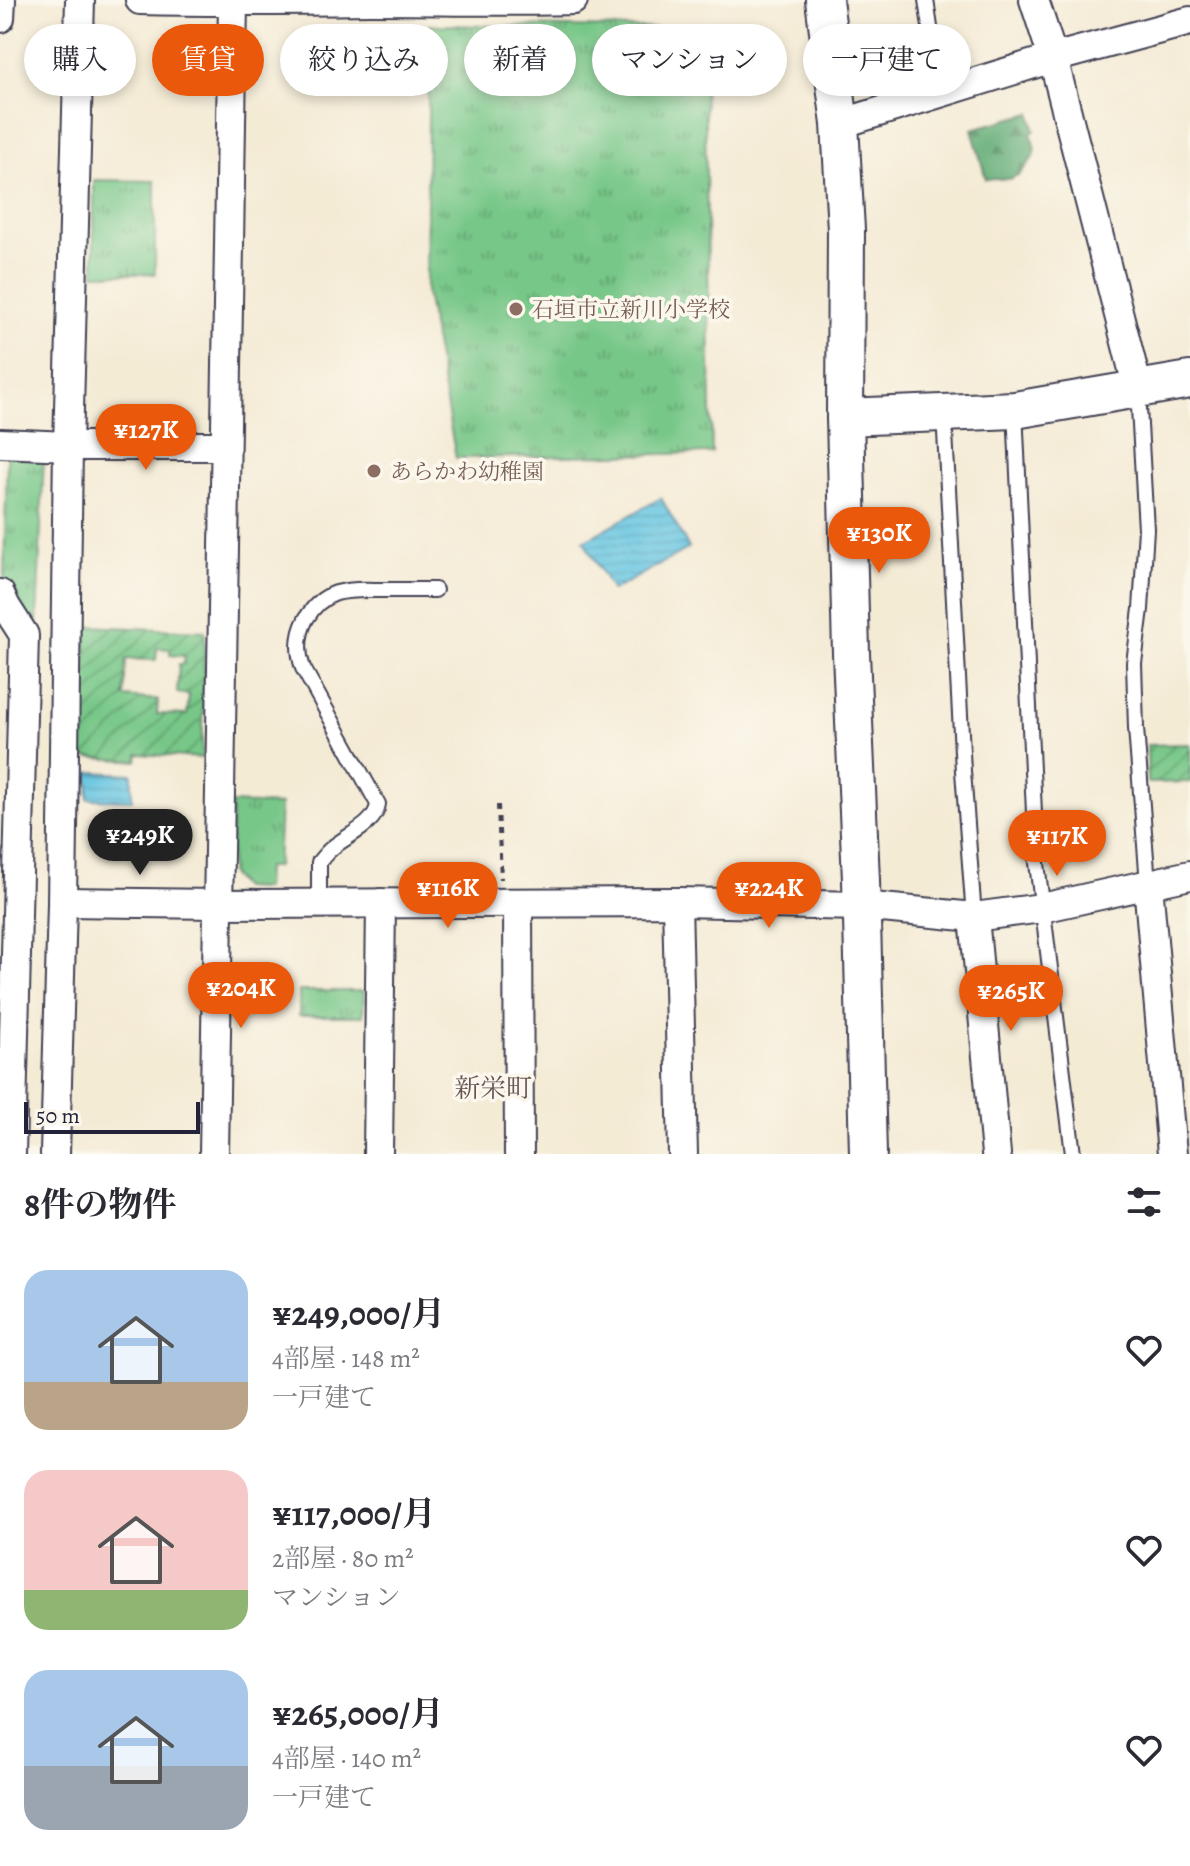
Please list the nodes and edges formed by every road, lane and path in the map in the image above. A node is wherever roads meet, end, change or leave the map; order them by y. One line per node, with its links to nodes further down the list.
1 (1, 0): 11 (street)
2 (80, 0): 24 (street)
3 (140, 0): 9 (street)
4 (373, 0): 9 (street); 10 (street)
5 (573, 0): 10 (street)
6 (824, 0): 17 (street)
7 (926, 0): 13 (lane)
8 (1034, 0): 14 (street)
9 (244, 1): 25 (street)
10 (496, 1)
11 (0, 18)
12 (1190, 21): 14 (street)
13 (930, 24)
14 (1053, 58): 15 (street); 19 (street)
15 (971, 85)
16 (937, 96): 17 (street)
17 (840, 124): 22 (street)
18 (1190, 380): 19 (street)
19 (1138, 389): 20 (street); 30 (lane)
20 (1015, 410): 21 (street); 39 (lane)
21 (944, 413): 22 (street); 40 (lane)
22 (845, 417): 38 (street)
23 (0, 443): 24 (street)
24 (68, 446): 25 (street); 35 (street)
25 (224, 446): 37 (street)
26 (435, 590): 36 (lane)
27 (0, 594): 33 (street)
28 (498, 805): 31 (path)
29 (1190, 875): 30 (street)
30 (1148, 884): 39 (street); 50 (street)
31 (510, 894): 32 (street); 34 (street); 45 (street)
32 (390, 899): 36 (street); 44 (street)
33 (18, 902): 35 (street); 41 (street)
34 (677, 902): 38 (street); 46 (street)
35 (62, 903): 37 (street); 42 (street)
36 (319, 903): 37 (street)
37 (217, 904): 43 (street)
38 (862, 906): 40 (street); 47 (street)
39 (1042, 908): 40 (street); 49 (lane)
40 (974, 917): 48 (street)
41 (11, 1154)
42 (55, 1154)
43 (214, 1154)
44 (378, 1154)
45 (519, 1154)
46 (683, 1154)
47 (868, 1154)
48 (996, 1154)
49 (1073, 1154)
50 (1172, 1154)

